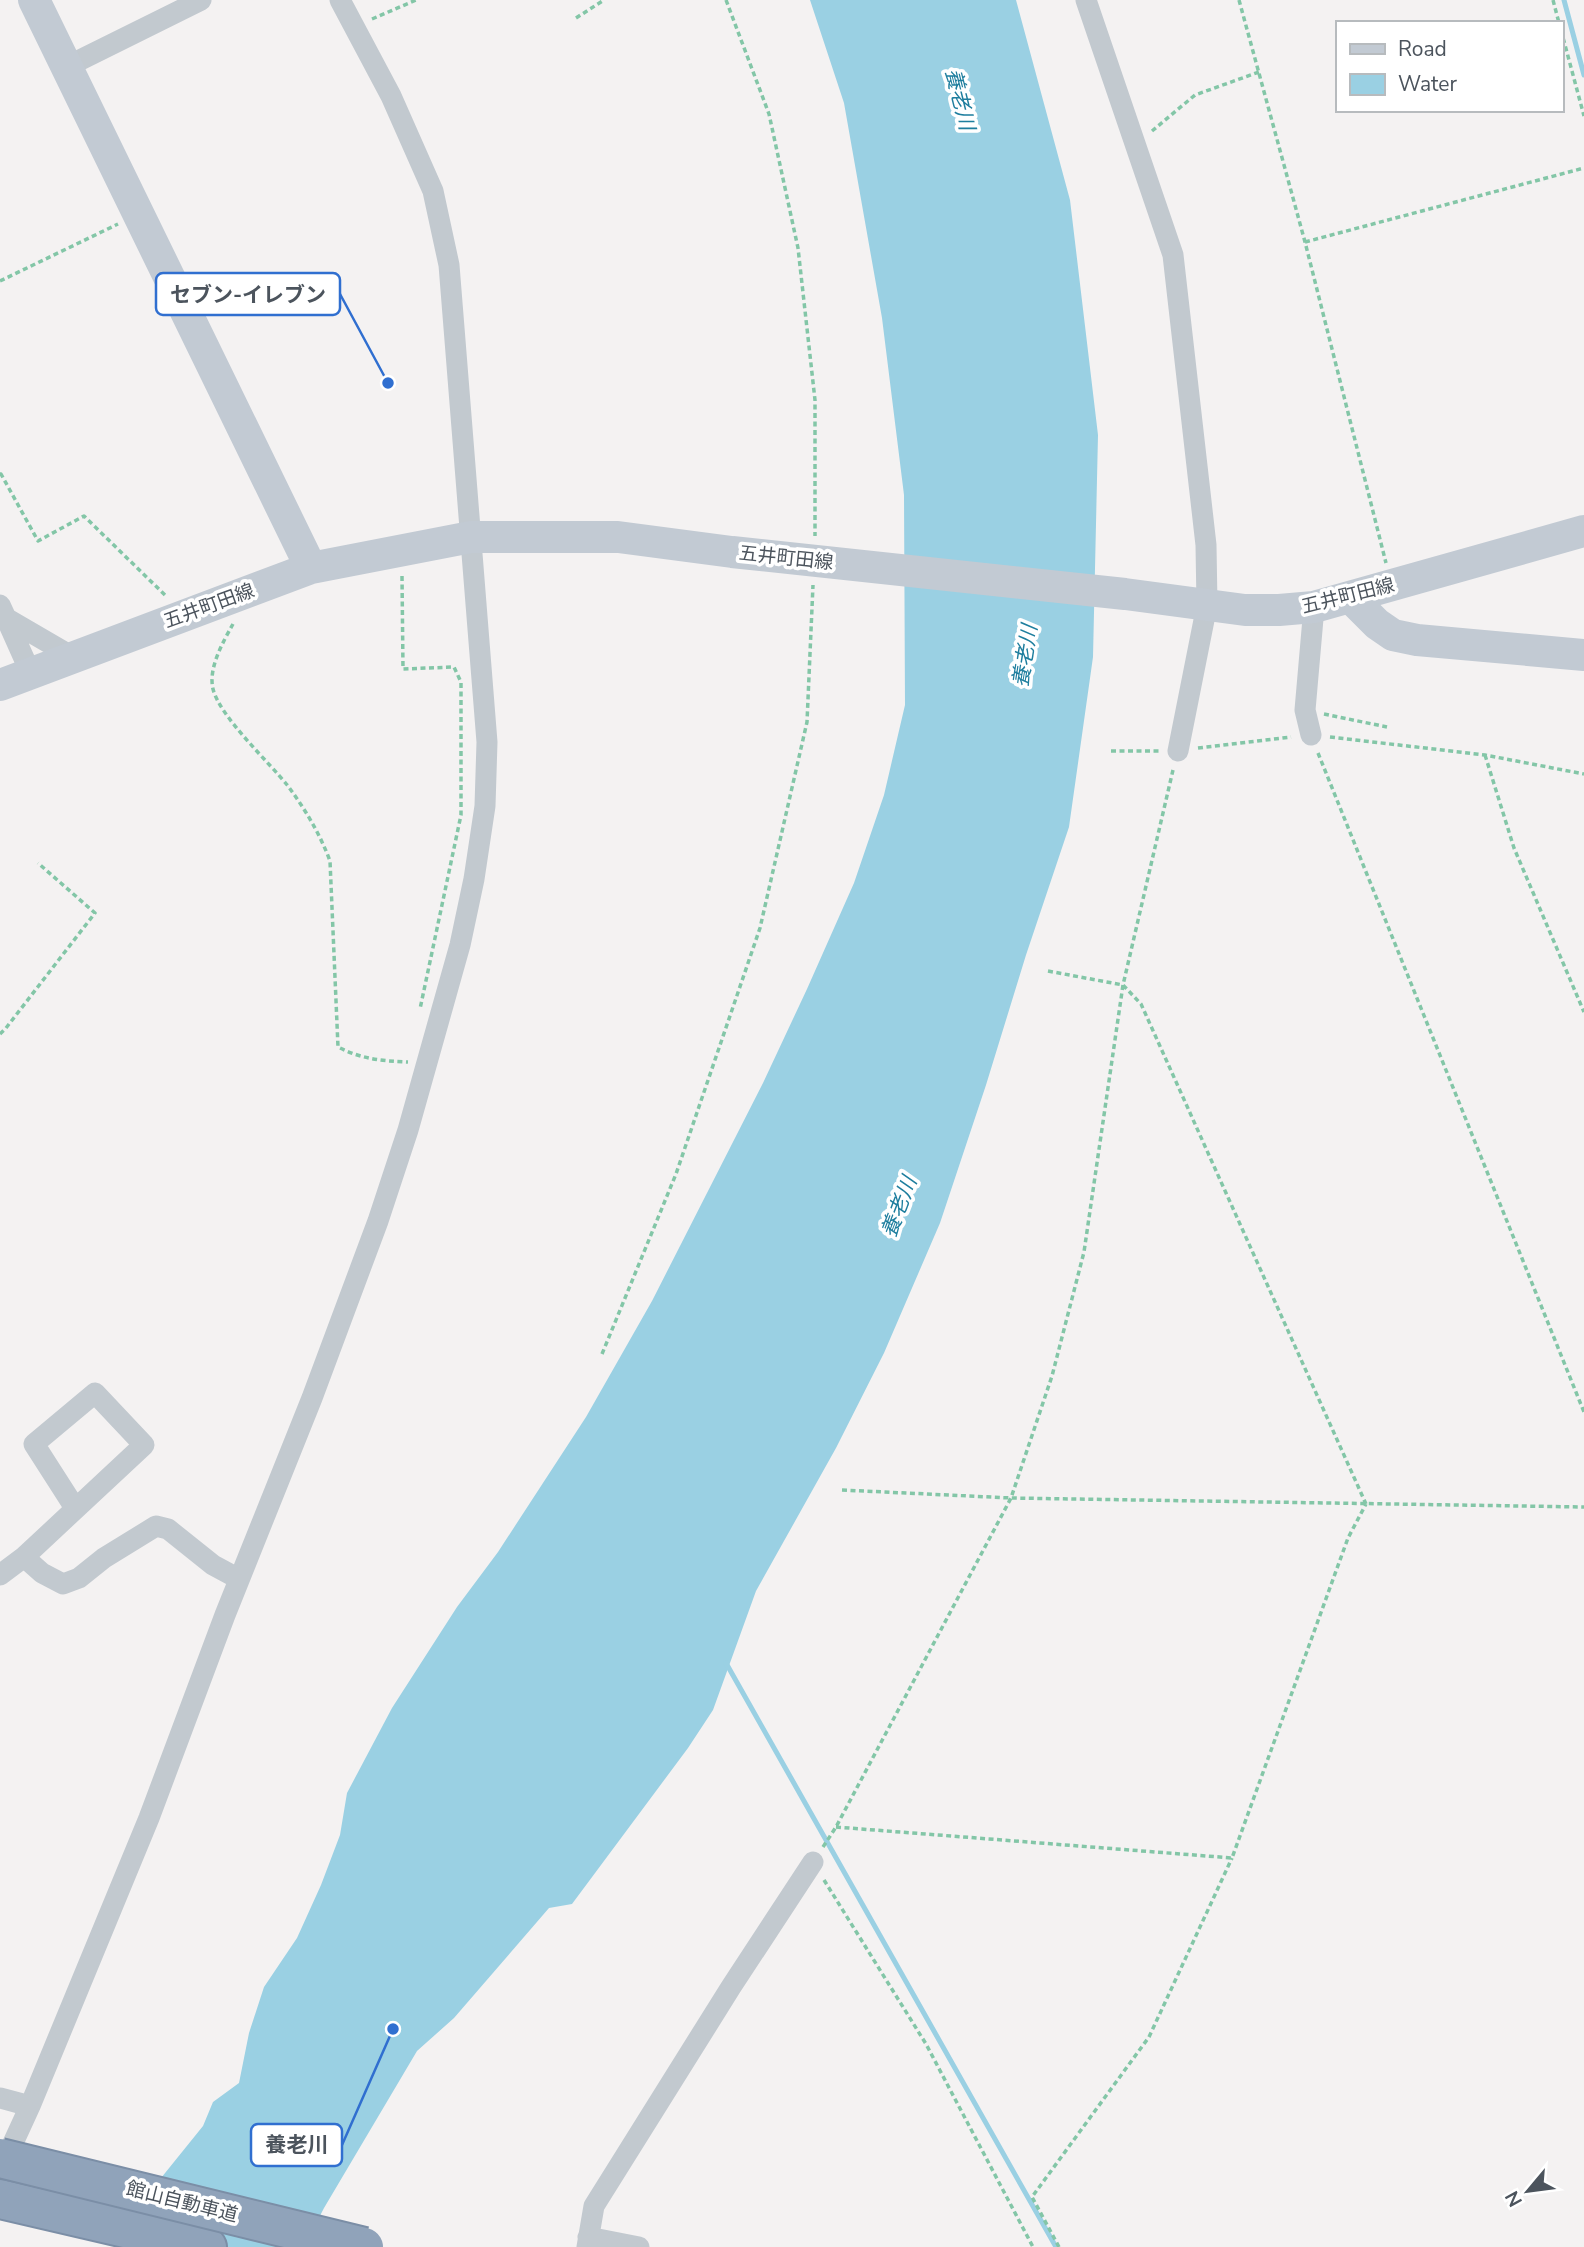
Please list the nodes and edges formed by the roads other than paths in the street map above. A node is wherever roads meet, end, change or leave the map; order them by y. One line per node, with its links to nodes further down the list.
1 (34, 0): 5 (main road)
2 (201, 0): 5 (street)
3 (340, 0): 7 (street)
4 (1087, 0): 10 (street)
5 (66, 66): 8 (main road)
6 (1584, 531): 9 (main road, 五井町田線)
7 (471, 537): 8 (main road, 五井町田線); 10 (main road, 五井町田線); 22 (street)
8 (311, 568): 14 (main road, 五井町田線)
9 (1350, 597): 11 (main road, 五井町田線); 13 (main road)
10 (1207, 605): 11 (main road, 五井町田線); 18 (street)
11 (1314, 607): 17 (street)
12 (3, 611): 14 (street); 15 (street)
13 (1584, 655)
14 (73, 656): 15 (main road, 五井町田線)
15 (31, 674): 16 (main road, 五井町田線)
16 (0, 685)
17 (1311, 735)
18 (1178, 751)
19 (75, 1508): 19 (street); 20 (street)
20 (24, 1557): 21 (street); 22 (street)
21 (0, 1575)
22 (239, 1579): 25 (street)
23 (813, 1862): 29 (street)
24 (0, 2098): 25 (street)
25 (30, 2106): 27 (street)
26 (0, 2158): 31 (highway, 館山自動車道, bridge)
27 (0, 2171)
28 (0, 2199): 30 (highway, 館山自動車道)
29 (587, 2242): 32 (street)
30 (207, 2247)
31 (364, 2247)
32 (639, 2247)

